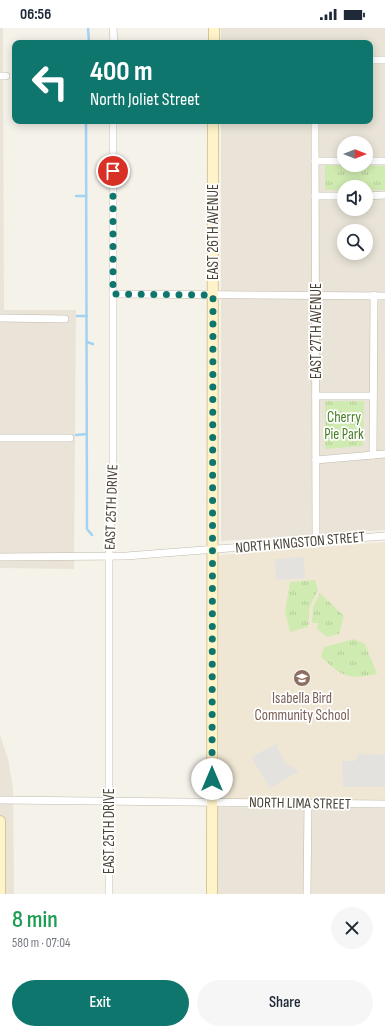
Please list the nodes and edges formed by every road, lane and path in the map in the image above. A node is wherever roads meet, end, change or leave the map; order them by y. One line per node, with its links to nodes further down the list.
1 (113, 28): 3 (street)
2 (214, 28): 4 (street)
3 (114, 40)
4 (214, 40)
5 (373, 60): 6 (street)
6 (385, 60)
7 (113, 124): 18 (street, EAST 25TH DRIVE)
8 (213, 124): 19 (street, EAST 26TH AVENUE)
9 (315, 124): 10 (street, EAST 27TH AVENUE)
10 (315, 161): 11 (street); 15 (street, EAST 27TH AVENUE)
11 (337, 161)
12 (373, 161): 13 (street)
13 (385, 161)
14 (385, 195): 17 (street)
15 (315, 196): 16 (street); 20 (street, EAST 27TH AVENUE)
16 (337, 196)
17 (373, 196)
18 (113, 294): 19 (street); 36 (street, EAST 25TH DRIVE)
19 (213, 295): 20 (street); 34 (street, EAST 26TH AVENUE)
20 (316, 295): 21 (street); 25 (street, EAST 27TH AVENUE)
21 (374, 295): 22 (street); 26 (street)
22 (385, 296)
23 (0, 318): 24 (street)
24 (65, 319)
25 (316, 396): 26 (street); 31 (street, EAST 27TH AVENUE)
26 (373, 396): 30 (street)
27 (0, 438): 28 (street)
28 (70, 438)
29 (385, 454): 30 (street)
30 (373, 455): 31 (street)
31 (316, 460): 33 (street, EAST 27TH AVENUE)
32 (385, 536): 33 (street, NORTH KINGSTON STREET)
33 (316, 541): 34 (street, NORTH KINGSTON STREET)
34 (212, 549): 36 (street, NORTH KINGSTON STREET); 39 (street, EAST 26TH AVENUE)
35 (0, 557): 36 (street, NORTH KINGSTON STREET)
36 (109, 557): 38 (street, EAST 25TH DRIVE)
37 (0, 800): 38 (street, NORTH LIMA STREET)
38 (109, 801): 39 (street, NORTH LIMA STREET); 44 (street, EAST 25TH DRIVE)
39 (212, 802): 40 (street, NORTH LIMA STREET); 45 (street, EAST 26TH AVENUE)
40 (308, 803): 41 (street, NORTH LIMA STREET); 46 (street)
41 (385, 804)
42 (0, 821): 43 (street)
43 (0, 894)
44 (109, 894)
45 (212, 894)
46 (308, 894)

